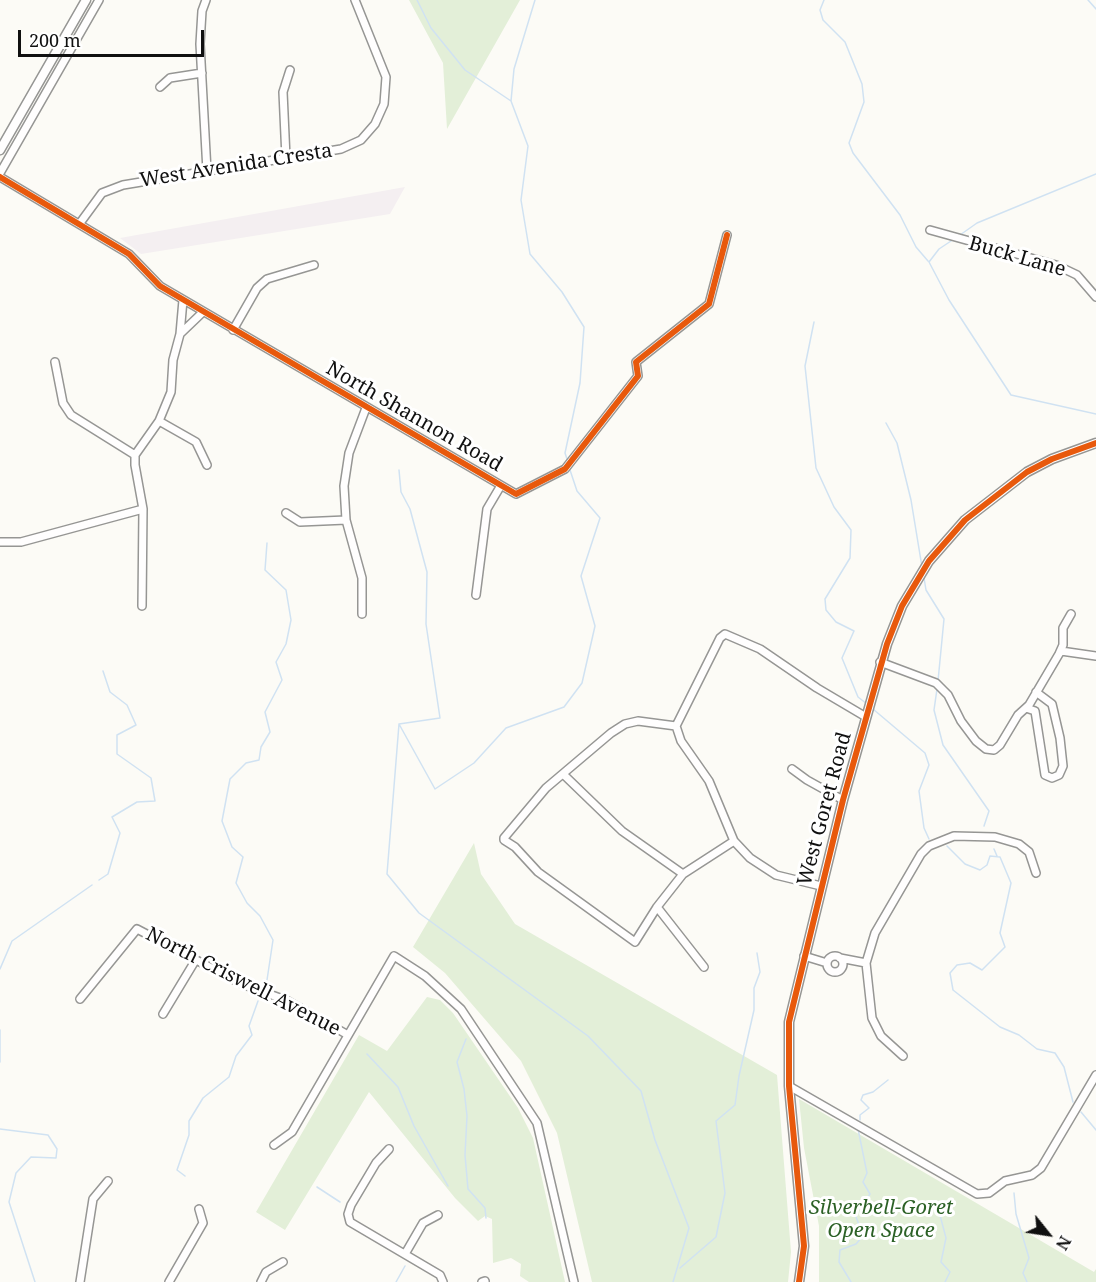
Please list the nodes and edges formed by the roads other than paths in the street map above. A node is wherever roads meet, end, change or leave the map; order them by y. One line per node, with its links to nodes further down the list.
1 (86, 0): 8 (street)
2 (99, 0): 11 (street)
3 (206, 0): 6 (street)
4 (355, 0): 9 (street, West Avenida Cresta)
5 (290, 70): 9 (street)
6 (202, 73): 7 (street); 10 (street)
7 (160, 87)
8 (0, 150)
9 (286, 158): 10 (street, West Avenida Cresta)
10 (207, 171): 12 (street, West Avenida Cresta)
11 (0, 175): 12 (street, North Shannon Road)
12 (80, 223): 17 (street, North Shannon Road)
13 (930, 230): 16 (street, Buck Lane)
14 (727, 235): 27 (street, North Shannon Road)
15 (314, 265): 19 (street)
16 (1096, 297)
17 (183, 300): 18 (street, North Shannon Road); 20 (street)
18 (203, 312): 19 (street, North Shannon Road); 20 (street)
19 (233, 330): 22 (street, North Shannon Road)
20 (180, 334): 23 (street)
21 (55, 362): 25 (street)
22 (366, 408): 27 (street, North Shannon Road); 30 (street)
23 (159, 421): 25 (street); 26 (street)
24 (1096, 443): 38 (street, West Goret Road)
25 (135, 455): 28 (street)
26 (207, 465)
27 (500, 487): 32 (street)
28 (142, 509): 31 (street); 33 (street)
29 (286, 513): 30 (street)
30 (346, 520): 34 (street)
31 (0, 542)
32 (476, 596)
33 (142, 606)
34 (362, 614)
35 (1071, 614): 36 (street)
36 (1061, 651): 37 (street); 39 (street)
37 (1096, 656)
38 (880, 662): 40 (street); 41 (street, West Goret Road)
39 (1036, 692): 40 (street); 40 (street)
40 (1026, 708)
41 (866, 717): 42 (street); 45 (street, West Goret Road)
42 (676, 726): 44 (street); 46 (street)
43 (792, 769): 45 (street)
44 (563, 774): 48 (street); 50 (street)
45 (843, 800): 49 (street, West Goret Road)
46 (734, 841): 48 (street); 49 (street)
47 (1036, 873): 56 (street)
48 (683, 874): 50 (street)
49 (821, 886): 51 (street, West Goret Road)
50 (657, 907): 57 (street)
51 (804, 956): 54 (street); 64 (street, West Goret Road)
52 (839, 958): 54 (street); 55 (street); 58 (street)
53 (195, 961): 59 (street, North Criswell Avenue); 60 (street); 61 (street, North Criswell Avenue)
54 (827, 963): 58 (street)
55 (856, 963): 56 (street); 58 (street)
56 (866, 963): 62 (street)
57 (704, 967)
58 (841, 968)
59 (80, 999)
60 (163, 1014)
61 (348, 1035): 65 (street); 76 (street)
62 (903, 1056)
63 (1096, 1075): 64 (street)
64 (789, 1086): 77 (street, West Goret Road)
65 (274, 1145)
66 (389, 1149): 70 (street)
67 (108, 1181): 72 (street)
68 (199, 1209): 73 (street)
69 (438, 1215): 70 (street)
70 (405, 1254): 75 (street)
71 (283, 1262): 74 (street)
72 (80, 1282)
73 (169, 1282)
74 (261, 1282)
75 (443, 1282)
76 (574, 1282)
77 (799, 1282)

